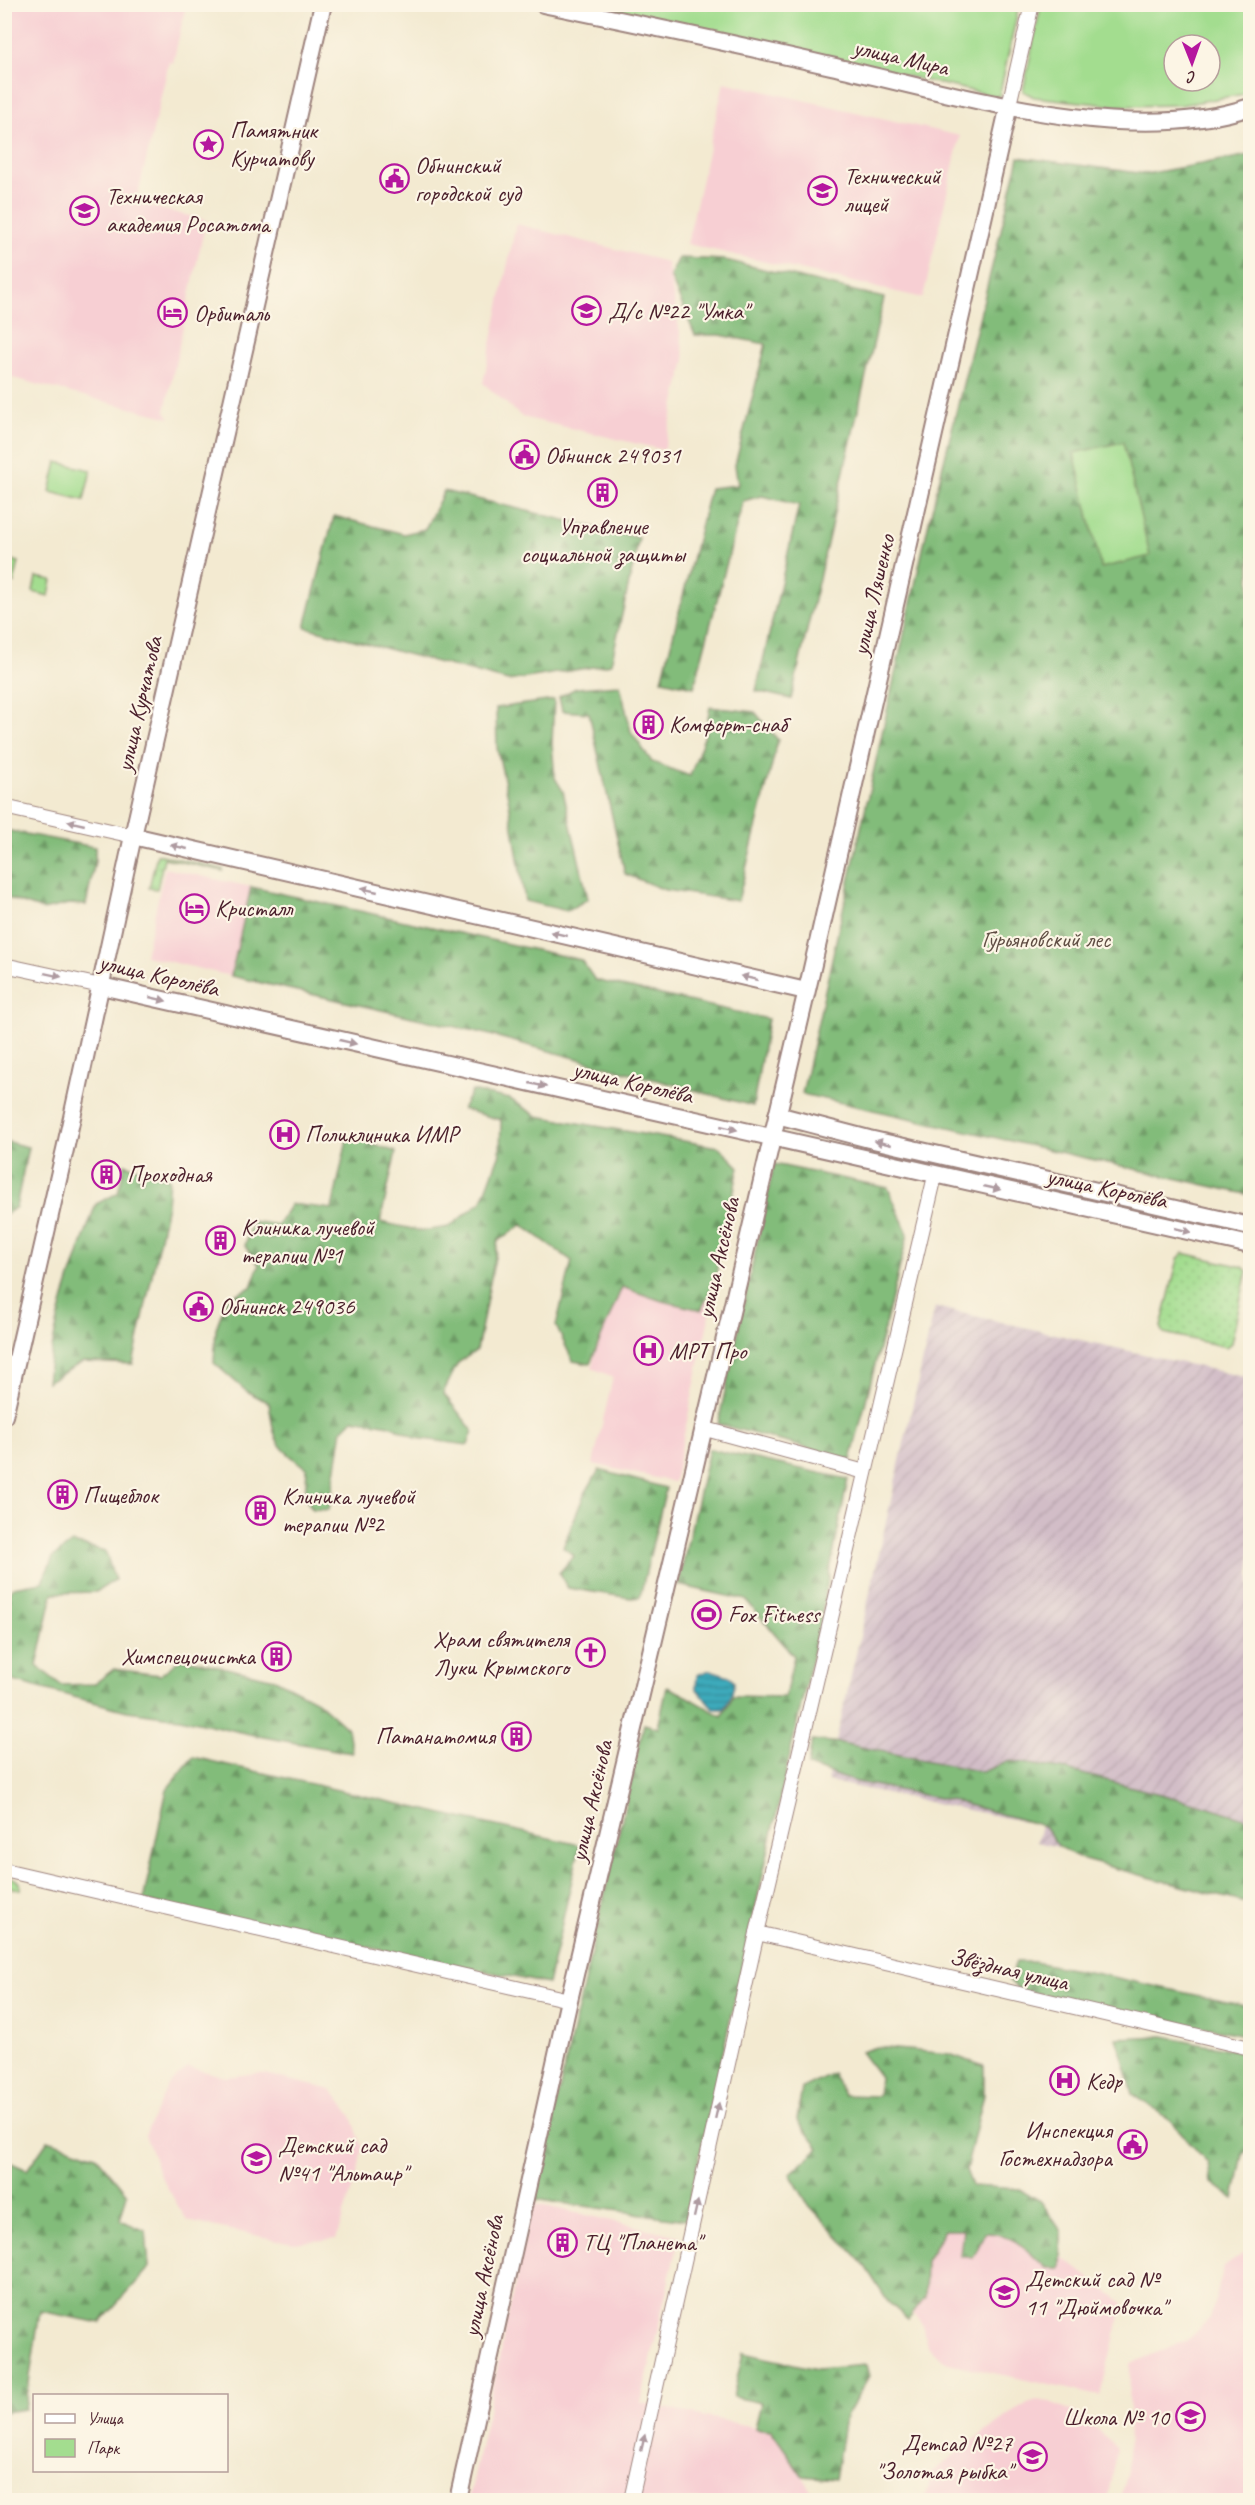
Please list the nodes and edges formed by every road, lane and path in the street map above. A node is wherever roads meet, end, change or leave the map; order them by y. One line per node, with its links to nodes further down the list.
1 (323, 4): 7 (main road, улица Курчатова)
2 (543, 4): 4 (main road, улица Мира)
3 (1032, 4): 4 (street, улица Ляшенко)
4 (1009, 105): 5 (main road, улица Мира); 10 (main road, улица Ляшенко)
5 (1251, 107)
6 (4, 807): 7 (street, one-way to 6)
7 (133, 837): 9 (main road, улица Курчатова); 10 (main road, one-way to 7)
8 (4, 965): 9 (street, улица Королёва, one-way to 9)
9 (101, 986): 12 (main road, улица Королёва, one-way to 12); 17 (main road, улица Курчатова)
10 (806, 991): 11 (main road, улица Ляшенко)
11 (777, 1115): 12 (main road, улица Аксёнова); 13 (main road, улица Королёва, one-way to 11)
12 (772, 1138): 14 (main road, улица Королёва); 18 (main road, улица Аксёнова)
13 (940, 1156): 14 (main road); 15 (main road, улица Королёва)
14 (935, 1176): 16 (main road, улица Королёва, one-way to 16); 19 (street)
15 (1251, 1226)
16 (1251, 1245)
17 (4, 1416)
18 (702, 1428): 19 (street); 22 (main road, улица Аксёнова)
19 (866, 1472): 21 (street)
20 (4, 1870): 22 (street)
21 (757, 1933): 23 (street, Звёздная улица); 25 (street, one-way to 21)
22 (568, 2000): 24 (main road, улица Аксёнова)
23 (1251, 2048)
24 (458, 2500)
25 (631, 2500)

